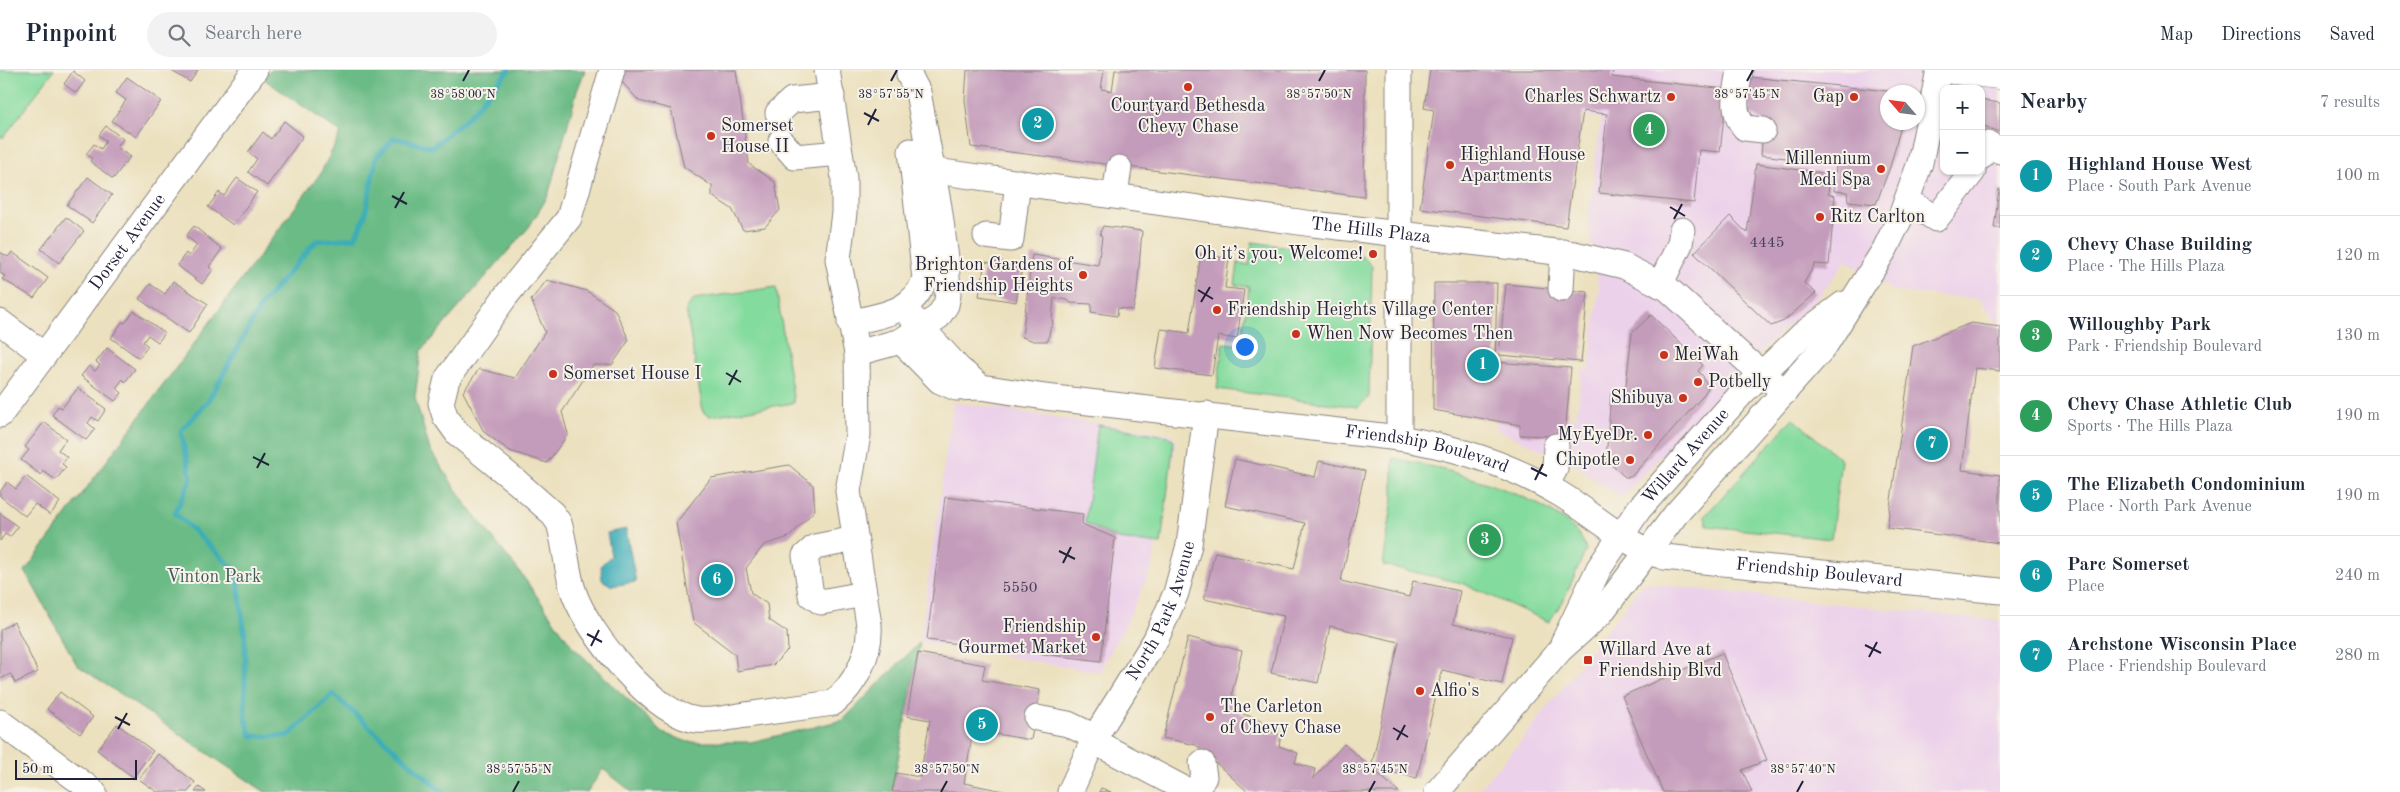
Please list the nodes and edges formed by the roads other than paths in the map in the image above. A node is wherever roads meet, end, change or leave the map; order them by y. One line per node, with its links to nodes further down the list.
1 (255, 70): 36 (street, Dorset Avenue)
2 (612, 70): 49 (street)
3 (826, 70): 10 (street)
4 (1398, 70): 24 (street)
5 (1740, 70): 12 (street)
6 (1938, 70): 22 (street, Willard Avenue)
7 (1953, 70): 9 (main road)
8 (908, 72): 18 (street)
9 (2000, 75)
10 (832, 96): 11 (street); 16 (street)
11 (778, 113)
12 (1763, 130)
13 (781, 141): 16 (street)
14 (1985, 150): 15 (street)
15 (2000, 150)
16 (840, 153): 32 (street)
17 (1119, 168): 21 (street)
18 (922, 169): 20 (street, The Hills Plaza); 30 (street); 33 (street)
19 (1970, 175): 22 (street)
20 (1018, 182): 21 (street, The Hills Plaza); 25 (street)
21 (1115, 195): 24 (street, The Hills Plaza)
22 (1907, 200): 29 (street, Willard Avenue)
23 (1682, 230): 27 (street)
24 (1398, 234): 26 (street, The Hills Plaza); 42 (street)
25 (986, 236)
26 (1563, 252): 27 (street, The Hills Plaza); 28 (street)
27 (1660, 285): 37 (street, The Hills Plaza)
28 (1561, 289)
29 (1853, 296): 37 (street, Willard Avenue); 39 (street, Willard Avenue)
30 (904, 308): 32 (street); 33 (street)
31 (0, 322): 36 (street)
32 (850, 323): 35 (street)
33 (922, 328): 34 (street); 38 (street)
34 (900, 341): 35 (street); 38 (street, Friendship Boulevard)
35 (857, 353): 46 (street)
36 (44, 355): 41 (street, Dorset Avenue)
37 (1763, 373): 39 (street, The Hills Plaza); 45 (street, Willard Avenue)
38 (981, 387): 40 (street, Friendship Boulevard)
39 (1785, 392): 47 (street, Willard Avenue)
40 (1206, 414): 42 (street, Friendship Boulevard); 53 (street, North Park Avenue)
41 (0, 415)
42 (1399, 438): 44 (street, Friendship Boulevard)
43 (1556, 446): 44 (street)
44 (1546, 486): 45 (street, Friendship Boulevard)
45 (1620, 535): 47 (street, Friendship Boulevard); 50 (street, Willard Avenue)
46 (855, 539): 49 (street); 49 (street)
47 (1648, 551): 48 (street, Friendship Boulevard); 50 (street, Willard Avenue)
48 (2000, 591)
49 (864, 594)
50 (1560, 650): 59 (street, Willard Avenue)
51 (1037, 718): 53 (street)
52 (0, 722): 55 (street)
53 (1094, 739): 56 (street, North Park Avenue); 57 (street)
54 (1202, 763): 58 (street)
55 (94, 792)
56 (1070, 792)
57 (1190, 792)
58 (1196, 792)
59 (1437, 792)

